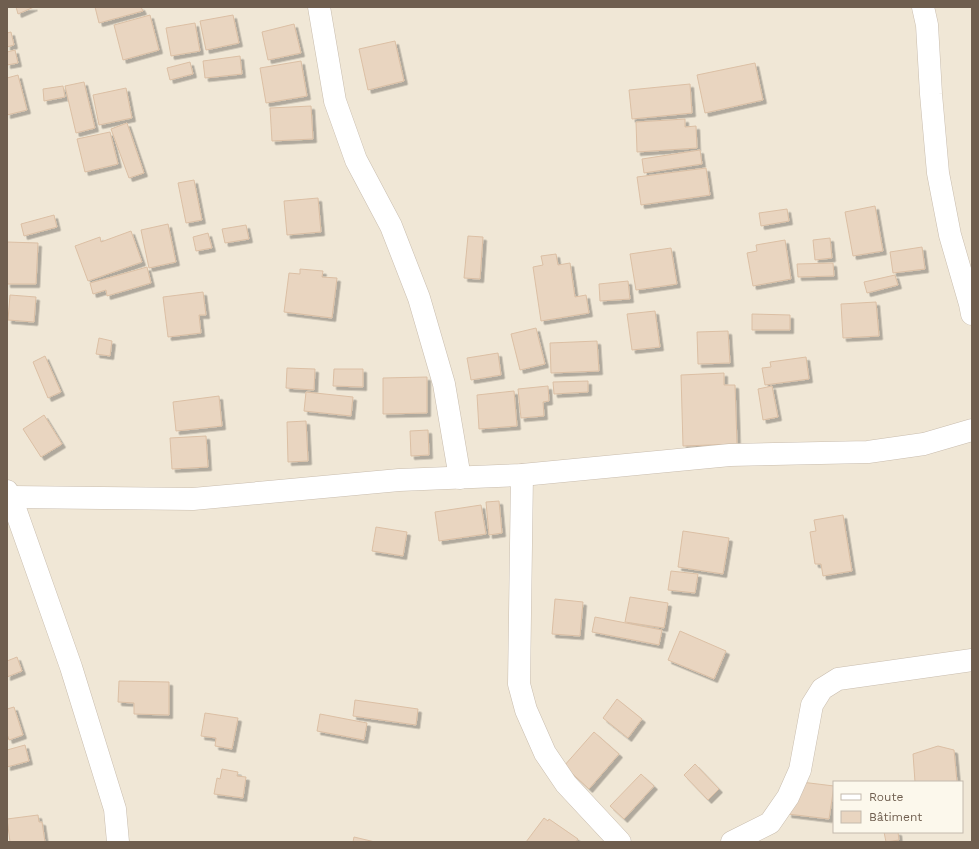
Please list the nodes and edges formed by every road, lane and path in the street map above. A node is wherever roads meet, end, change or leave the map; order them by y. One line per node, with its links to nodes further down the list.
1 (320, 7): 6 (street)
2 (923, 7): 3 (street)
3 (972, 314)
4 (972, 430): 5 (street)
5 (522, 474): 6 (street); 10 (street)
6 (460, 478): 7 (street)
7 (9, 494): 9 (street)
8 (972, 660): 11 (street)
9 (118, 842)
10 (620, 842)
11 (732, 842)

